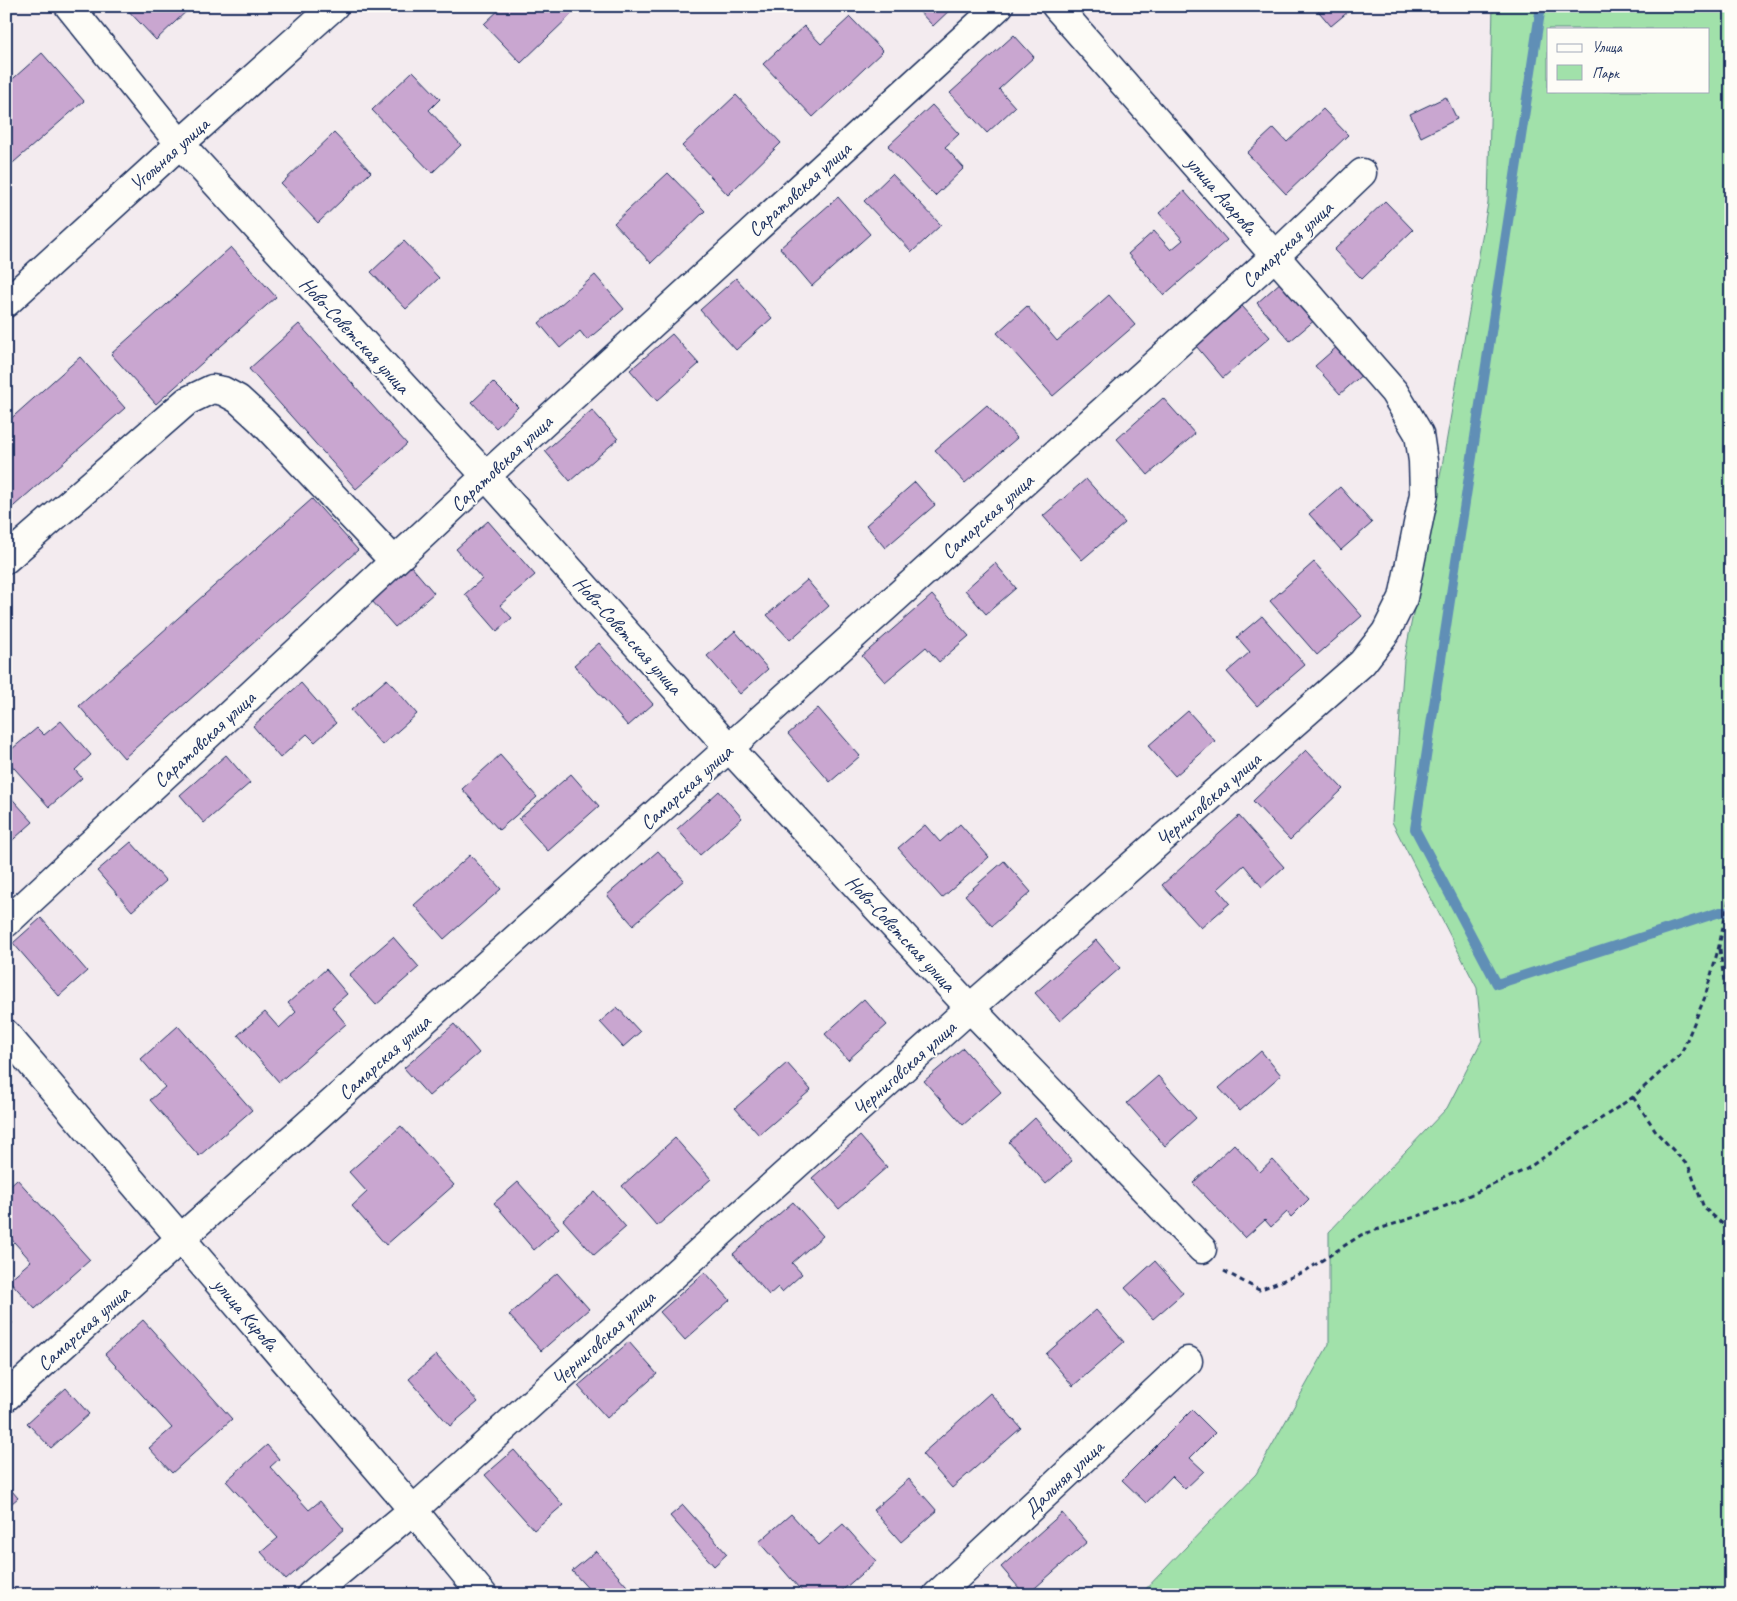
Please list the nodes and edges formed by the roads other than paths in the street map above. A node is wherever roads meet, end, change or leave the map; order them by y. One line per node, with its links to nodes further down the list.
1 (68, 6): 5 (street, Ново-Советская улица)
2 (334, 6): 5 (street, Угольная улица)
3 (999, 6): 9 (street, Саратовская улица)
4 (1056, 6): 7 (street, улица Азарова)
5 (180, 144): 8 (street, Угольная улица); 9 (street, Ново-Советская улица)
6 (1362, 173): 7 (street, Самарская улица)
7 (1275, 256): 10 (street, улица Азарова); 13 (street, Самарская улица)
8 (6, 303)
9 (486, 476): 12 (street, Саратовская улица); 13 (street, Ново-Советская улица)
10 (1424, 494): 15 (street, Черниговская улица)
11 (6, 559): 12 (street)
12 (394, 561): 14 (street, Саратовская улица)
13 (729, 748): 15 (street, Ново-Советская улица); 17 (street, Самарская улица)
14 (6, 923)
15 (970, 1008): 18 (street, Ново-Советская улица); 21 (street, Черниговская улица)
16 (6, 1034): 17 (street, улица Кирова)
17 (181, 1238): 20 (street, Самарская улица); 21 (street, улица Кирова)
18 (1209, 1258)
19 (1188, 1361): 24 (street, Дальняя улица)
20 (6, 1397)
21 (413, 1510): 22 (street, Черниговская улица); 23 (street, улица Кирова)
22 (311, 1595)
23 (483, 1595)
24 (937, 1595)

